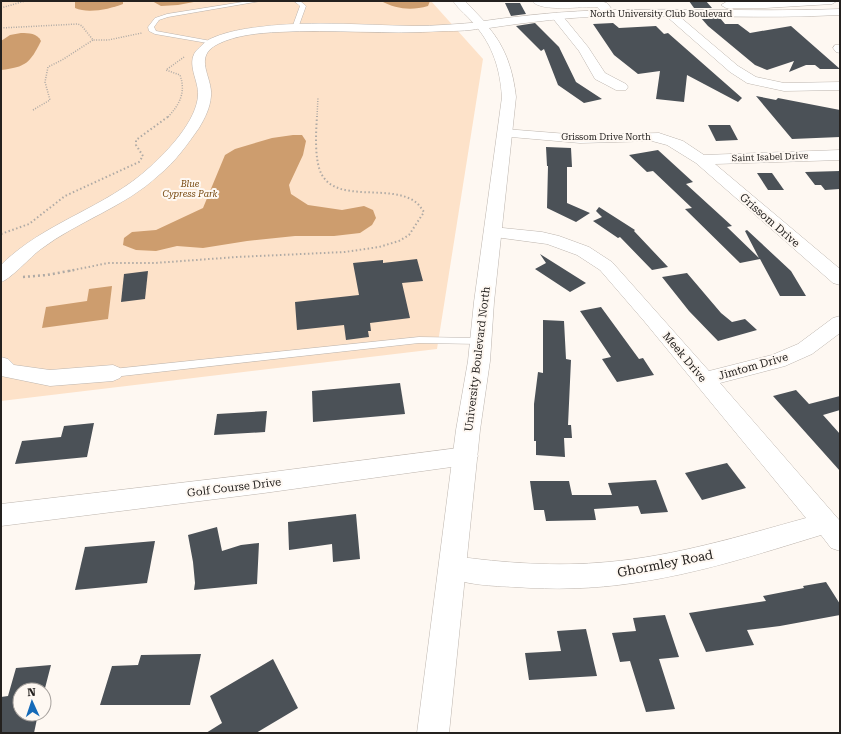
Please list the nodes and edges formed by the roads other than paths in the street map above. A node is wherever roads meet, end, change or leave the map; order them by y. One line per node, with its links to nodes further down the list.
1 (258, 1): 13 (lane)
2 (297, 1): 12 (lane)
3 (459, 1): 11 (street, University Boulevard North)
4 (537, 1): 8 (street)
5 (832, 1): 6 (street)
6 (727, 7): 7 (street, North University Club Boulevard); 9 (street, North University Club Boulevard)
7 (840, 12)
8 (609, 13): 9 (street, North University Club Boulevard); 10 (street, North University Club Boulevard)
9 (669, 14): 14 (street)
10 (557, 16): 11 (street, North University Club Boulevard); 15 (street)
11 (482, 25): 12 (street); 16 (street, University Boulevard North)
12 (295, 28): 13 (street)
13 (208, 43): 20 (street)
14 (840, 86)
15 (621, 87)
16 (505, 133): 18 (street, Grissom Drive North); 19 (street, University Boulevard North)
17 (840, 155): 18 (street, Saint Isabel Drive)
18 (701, 160): 21 (street, Grissom Drive)
19 (493, 232): 23 (street, University Boulevard North); 26 (street, Meek Drive)
20 (1, 276)
21 (840, 279)
22 (840, 323): 26 (street, Jimtom Drive)
23 (480, 342): 25 (lane); 27 (street, University Boulevard North)
24 (1, 364): 25 (street)
25 (112, 373)
26 (704, 380): 29 (street, Meek Drive)
27 (466, 456): 28 (street, Golf Course Drive); 30 (street, University Boulevard North)
28 (1, 515)
29 (833, 532): 30 (street, Ghormley Road)
30 (453, 568): 31 (street, University Boulevard North)
31 (433, 733)

